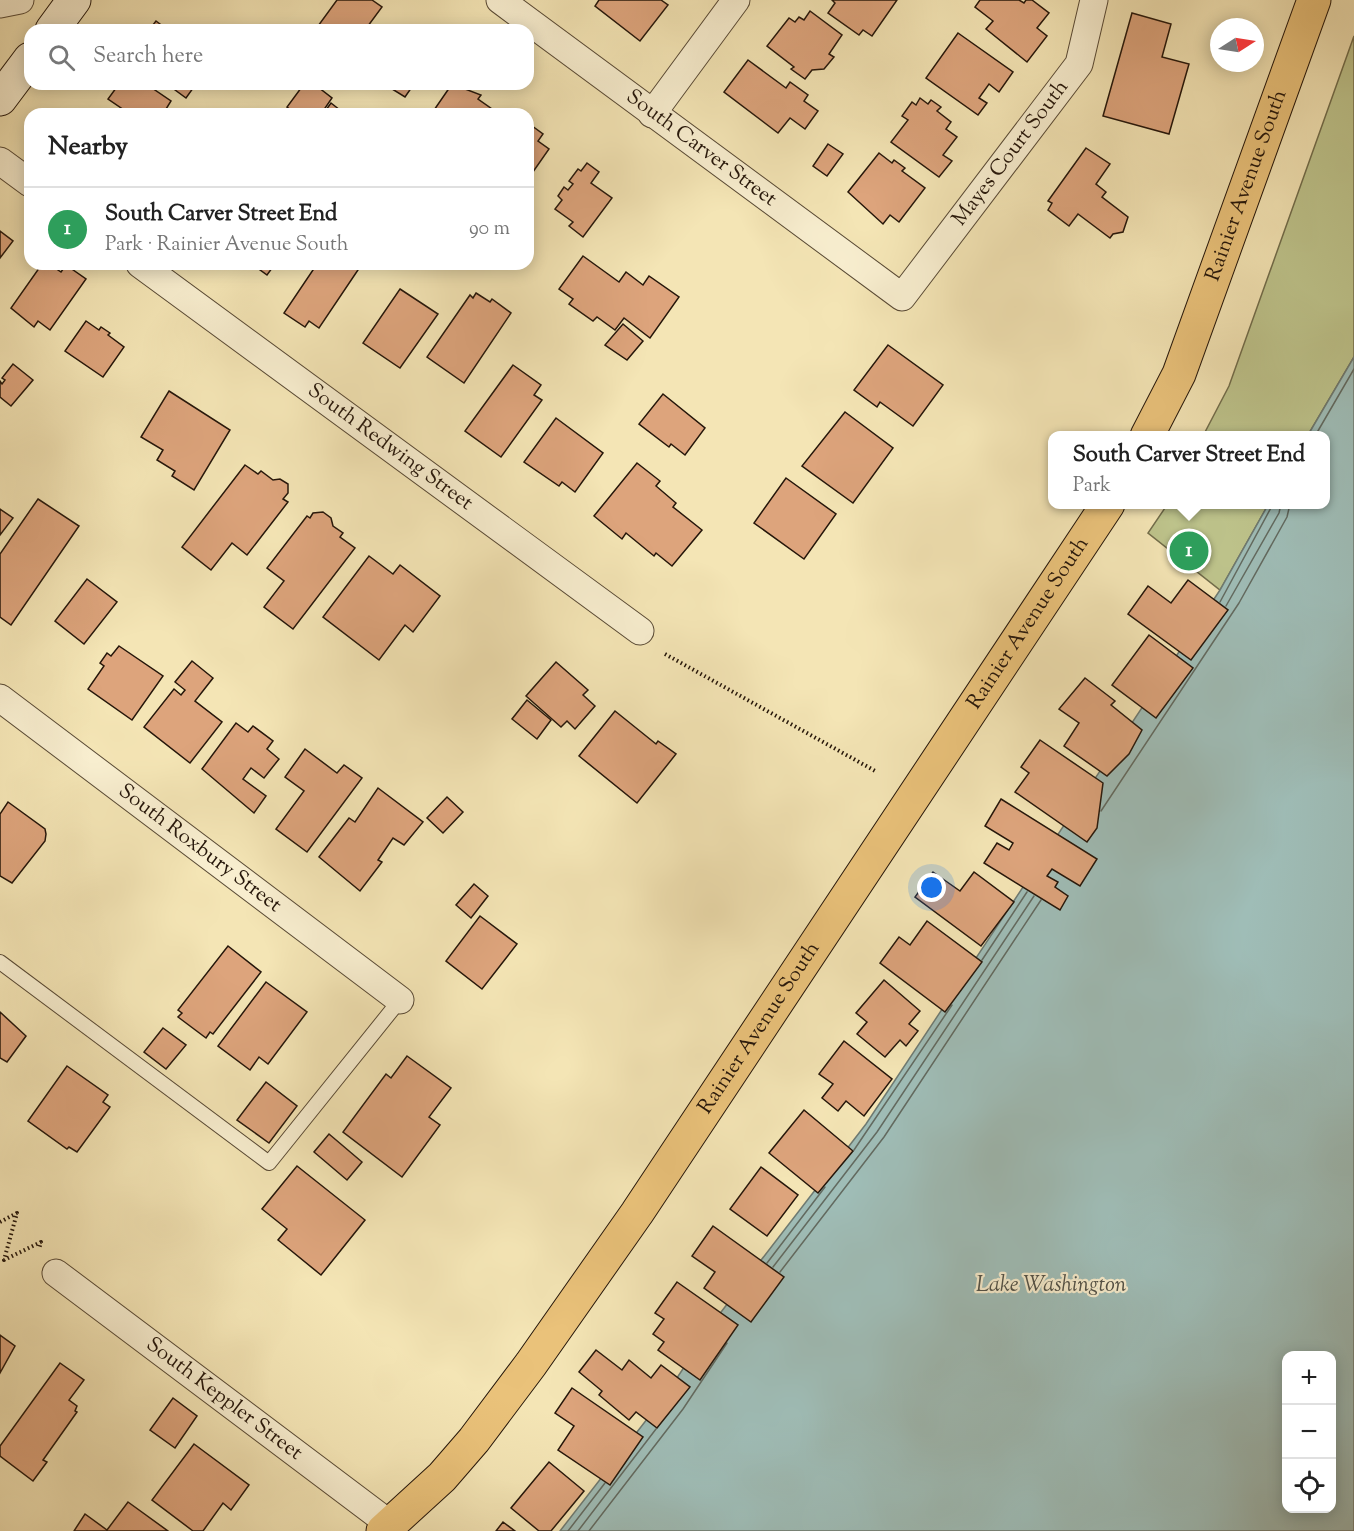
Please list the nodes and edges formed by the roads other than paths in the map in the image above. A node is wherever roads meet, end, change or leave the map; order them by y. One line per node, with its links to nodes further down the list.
1 (20, 0): 7 (street)
2 (74, 0): 8 (street)
3 (736, 0): 13 (street)
4 (1094, 0): 17 (street, Mayes Court South)
5 (1314, 0): 18 (main road, Rainier Avenue South)
6 (503, 1): 9 (street, South Carver Street)
7 (0, 4)
8 (56, 24)
9 (533, 24)
10 (534, 25): 13 (street, South Carver Street)
11 (24, 67): 12 (street)
12 (0, 99)
13 (652, 114): 17 (street, South Carver Street)
14 (0, 161): 15 (street)
15 (24, 179)
16 (148, 270): 20 (street, South Redwing Street)
17 (902, 297)
18 (1150, 431)
19 (1105, 509): 25 (main road, Rainier Avenue South)
20 (640, 631)
21 (0, 698): 23 (street, South Roxbury Street)
22 (0, 962): 23 (lane)
23 (400, 1000)
24 (56, 1273): 25 (street, South Keppler Street)
25 (387, 1528)

